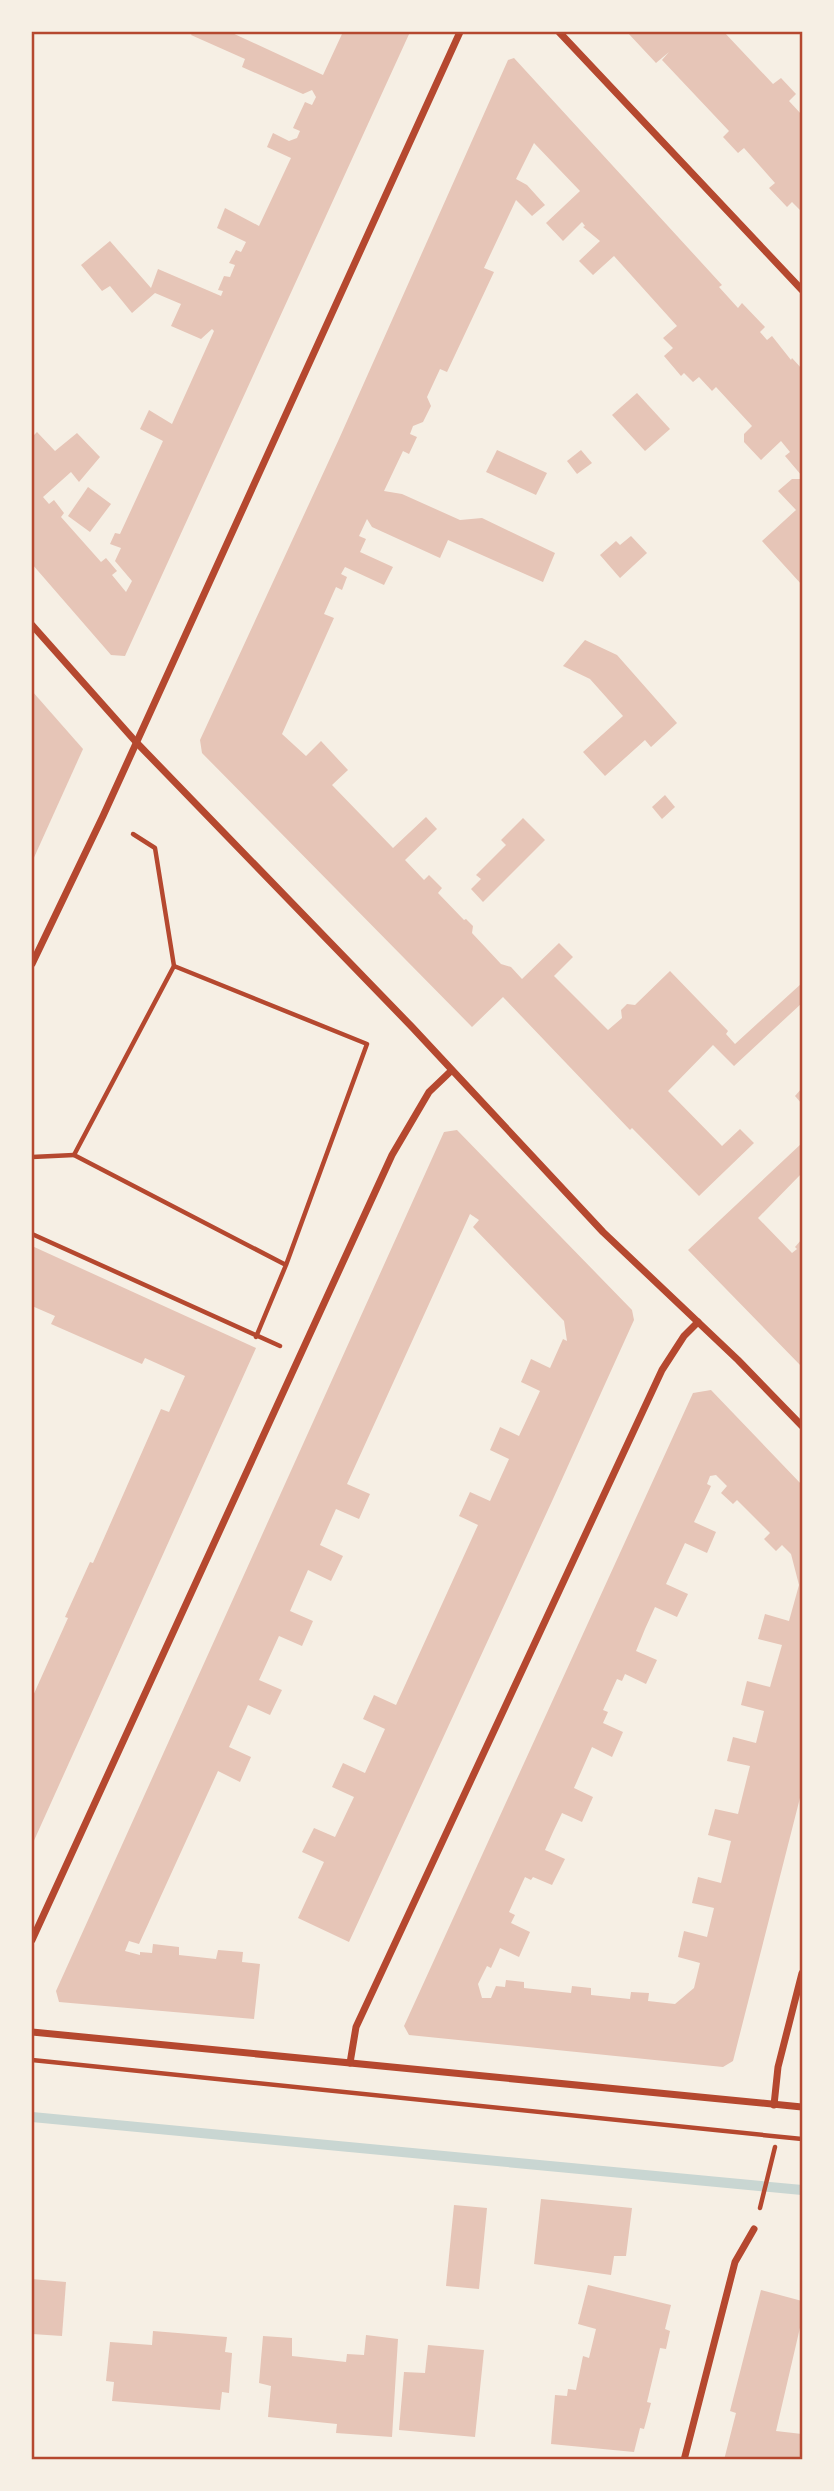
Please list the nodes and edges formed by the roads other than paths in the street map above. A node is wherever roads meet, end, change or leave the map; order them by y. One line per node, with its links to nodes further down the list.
1 (460, 32): 5 (street)
2 (559, 32): 3 (street)
3 (803, 290)
4 (32, 625): 5 (street)
5 (136, 742): 6 (street); 7 (street)
6 (32, 964)
7 (451, 1071): 8 (street); 10 (street)
8 (698, 1322): 9 (street); 13 (street)
9 (803, 1426)
10 (32, 1940)
11 (803, 1973): 14 (street)
12 (32, 2032): 13 (street)
13 (350, 2063): 14 (street)
14 (774, 2105): 15 (street)
15 (803, 2107)
16 (754, 2229): 17 (street)
17 (684, 2459)

